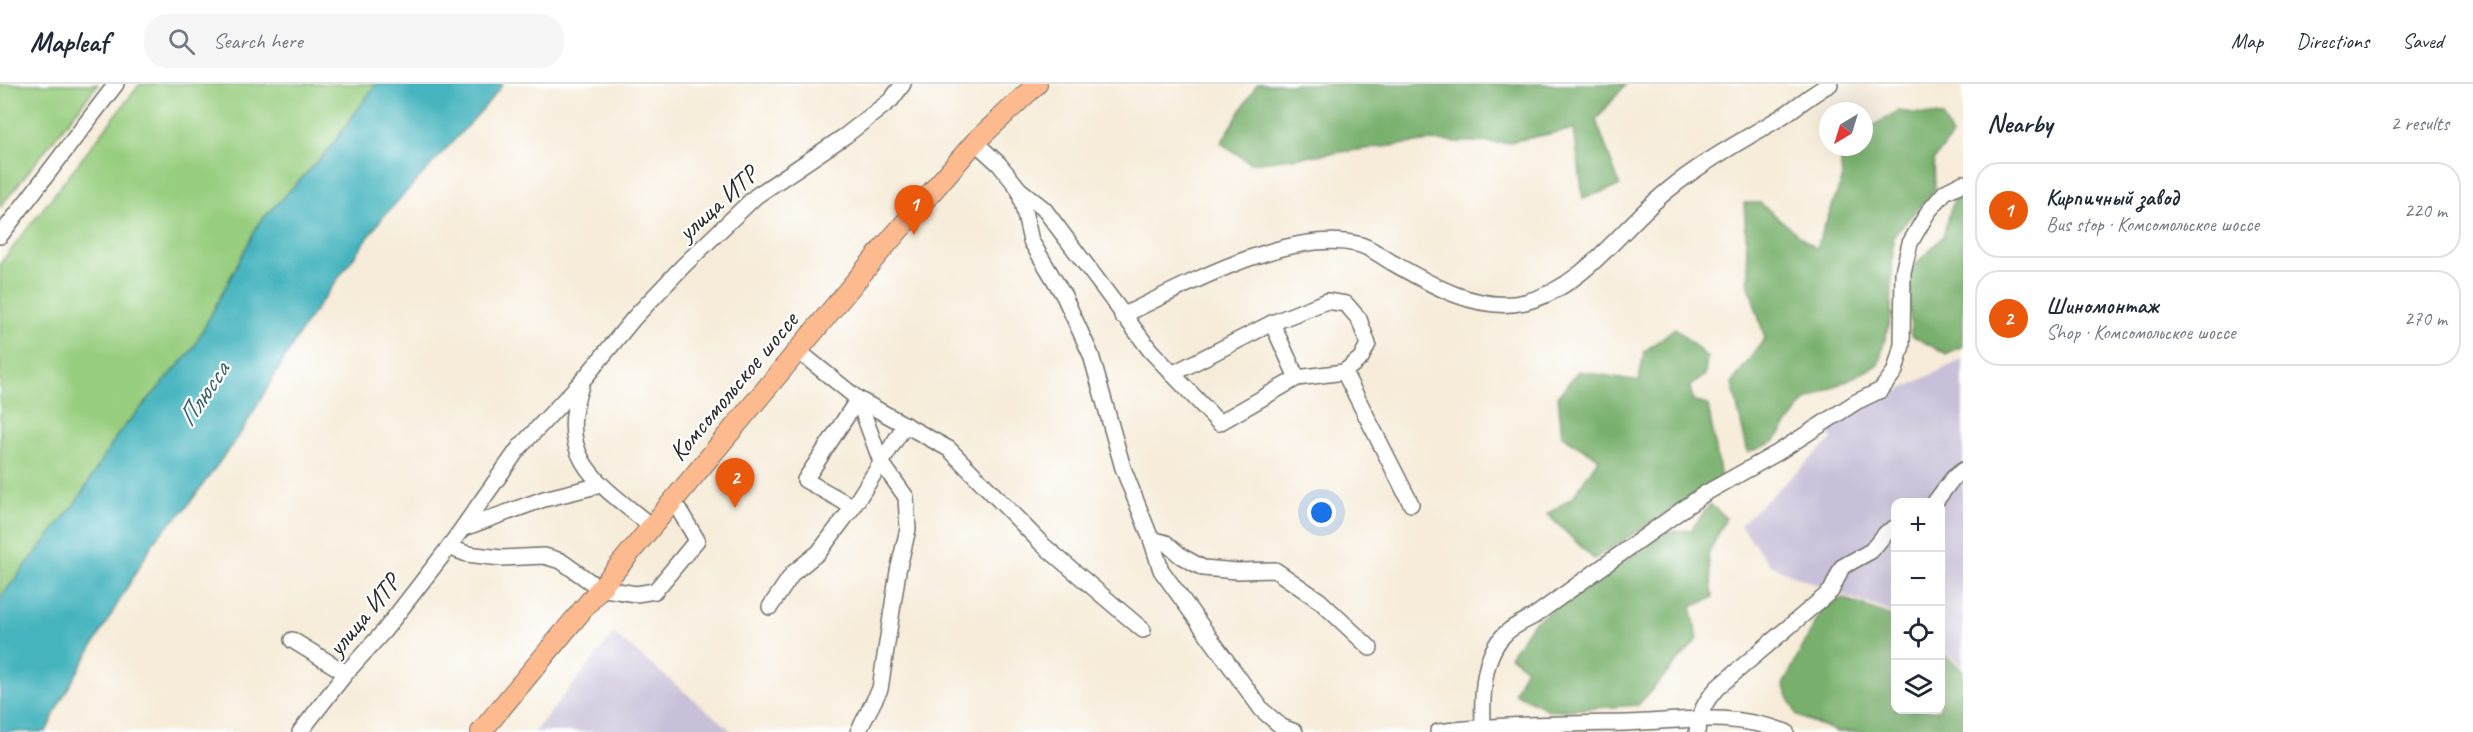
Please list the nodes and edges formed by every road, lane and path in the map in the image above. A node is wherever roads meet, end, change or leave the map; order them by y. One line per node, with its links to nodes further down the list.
1 (116, 84): 8 (street)
2 (903, 84): 15 (street, улица ИТР)
3 (1037, 84): 5 (main road, Комсомольское шоссе)
4 (1830, 84): 9 (street)
5 (975, 142): 7 (street); 11 (main road, Комсомольское шоссе)
6 (1963, 183): 37 (street)
7 (1019, 189): 9 (street); 28 (street)
8 (0, 236)
9 (1122, 315): 13 (street)
10 (1272, 322): 12 (street); 13 (street); 14 (street)
11 (797, 350): 16 (street); 22 (main road, Комсомольское шоссе)
12 (1344, 372): 14 (street); 23 (street)
13 (1172, 374): 14 (street)
14 (1297, 378)
15 (584, 380): 20 (street, улица ИТР); 26 (street, улица ИТР)
16 (858, 399): 17 (street); 18 (street); 24 (street)
17 (905, 425): 18 (street); 32 (street)
18 (881, 462): 24 (street); 40 (street)
19 (1963, 470): 21 (street)
20 (603, 487): 25 (street, улица ИТР); 26 (street)
21 (1938, 498)
22 (673, 500): 25 (main road, Комсомольское шоссе); 30 (street)
23 (1412, 504)
24 (853, 507): 31 (street)
25 (651, 526): 30 (main road, Комсомольское шоссе)
26 (463, 528): 29 (street, улица ИТР)
27 (1891, 530): 36 (street)
28 (1151, 538): 34 (street); 41 (street)
29 (449, 547): 30 (street); 35 (street, улица ИТР)
30 (599, 588): 39 (main road, Комсомольское шоссе)
31 (770, 607)
32 (1143, 630)
33 (292, 640): 35 (street)
34 (1370, 648)
35 (346, 673): 38 (street, улица ИТР)
36 (1697, 725): 37 (street); 43 (street)
37 (1483, 726): 42 (street)
38 (300, 732)
39 (481, 732)
40 (858, 732)
41 (1295, 732)
42 (1438, 732)
43 (1786, 732)

